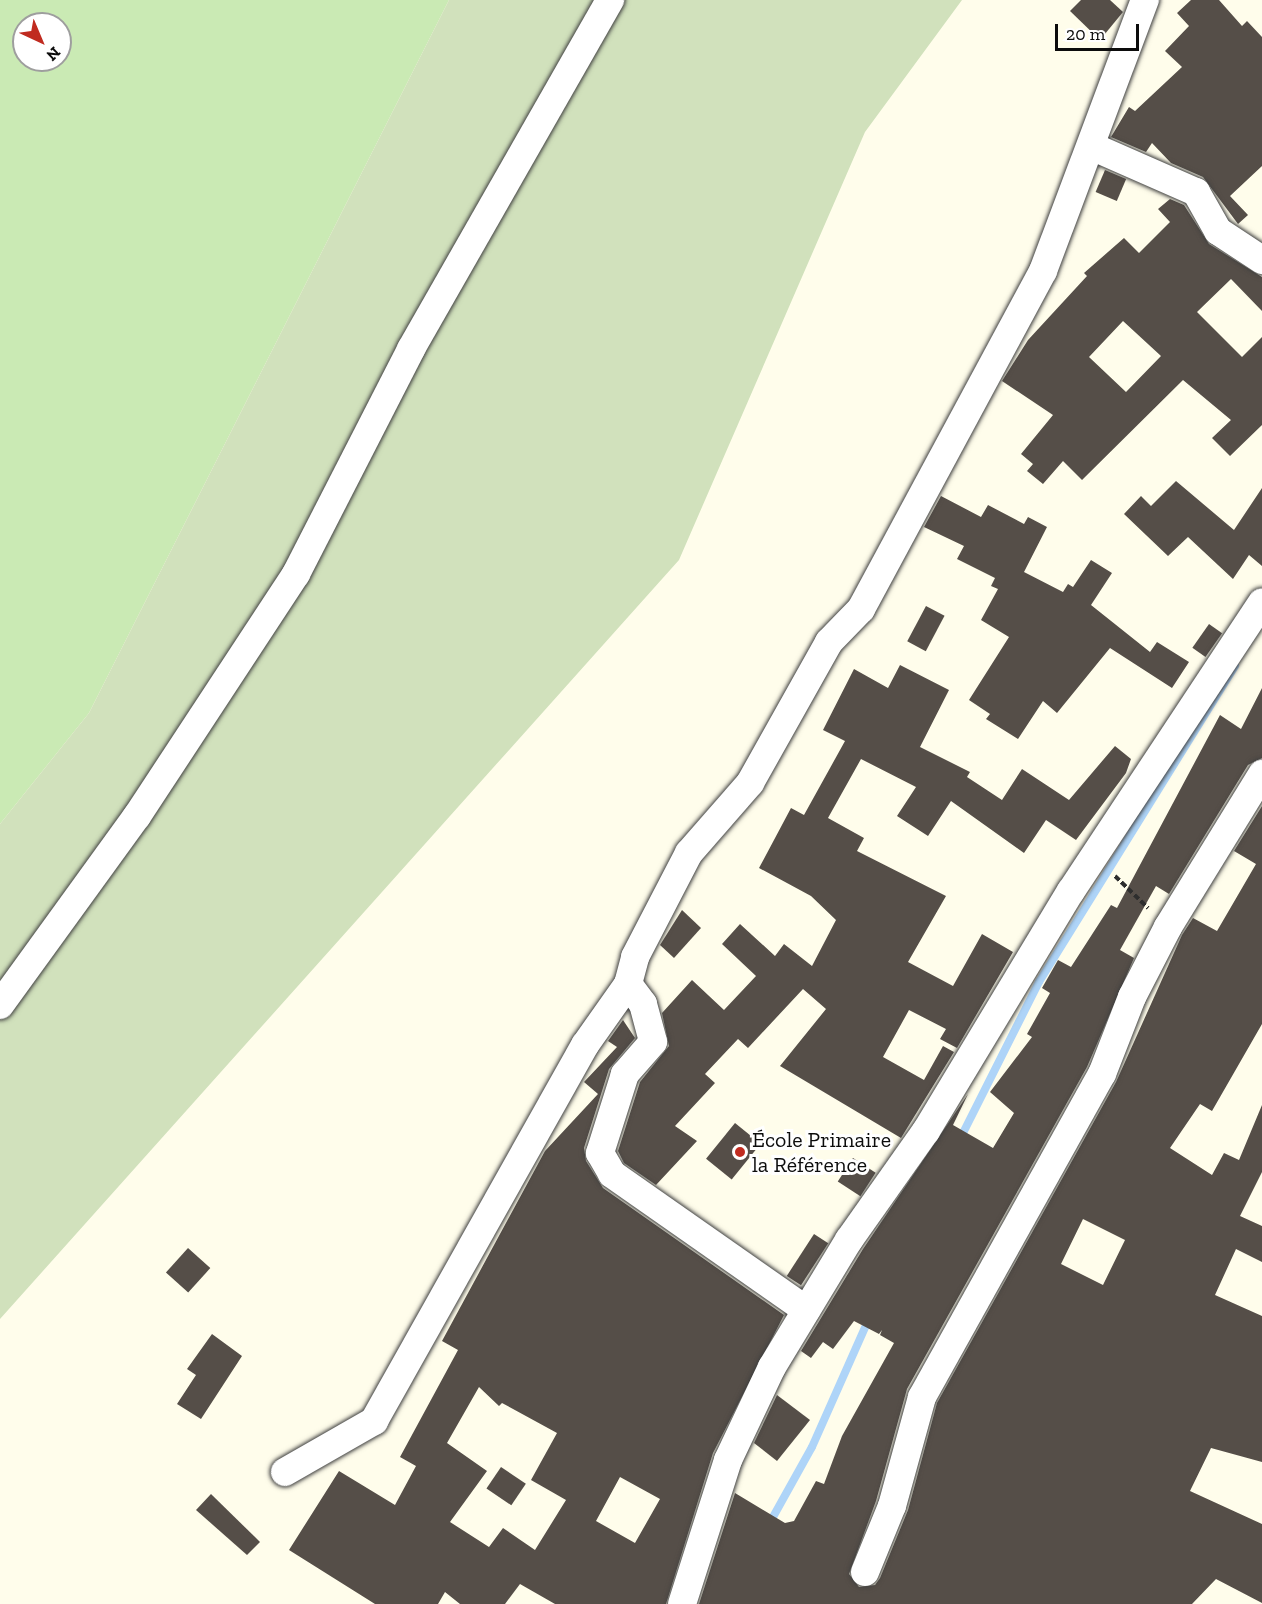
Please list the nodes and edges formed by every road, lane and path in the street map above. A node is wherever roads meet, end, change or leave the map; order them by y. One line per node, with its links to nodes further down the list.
1 (610, 0): 10 (street)
2 (1145, 0): 3 (street)
3 (1091, 146): 4 (street); 9 (street)
4 (1262, 260)
5 (1262, 602): 7 (street)
6 (1262, 774): 8 (street)
7 (1094, 856): 8 (path); 11 (street)
8 (1168, 927): 13 (street)
9 (628, 984): 11 (street); 12 (street)
10 (0, 1005)
11 (806, 1310): 14 (street)
12 (285, 1472)
13 (865, 1572)
14 (682, 1604)

